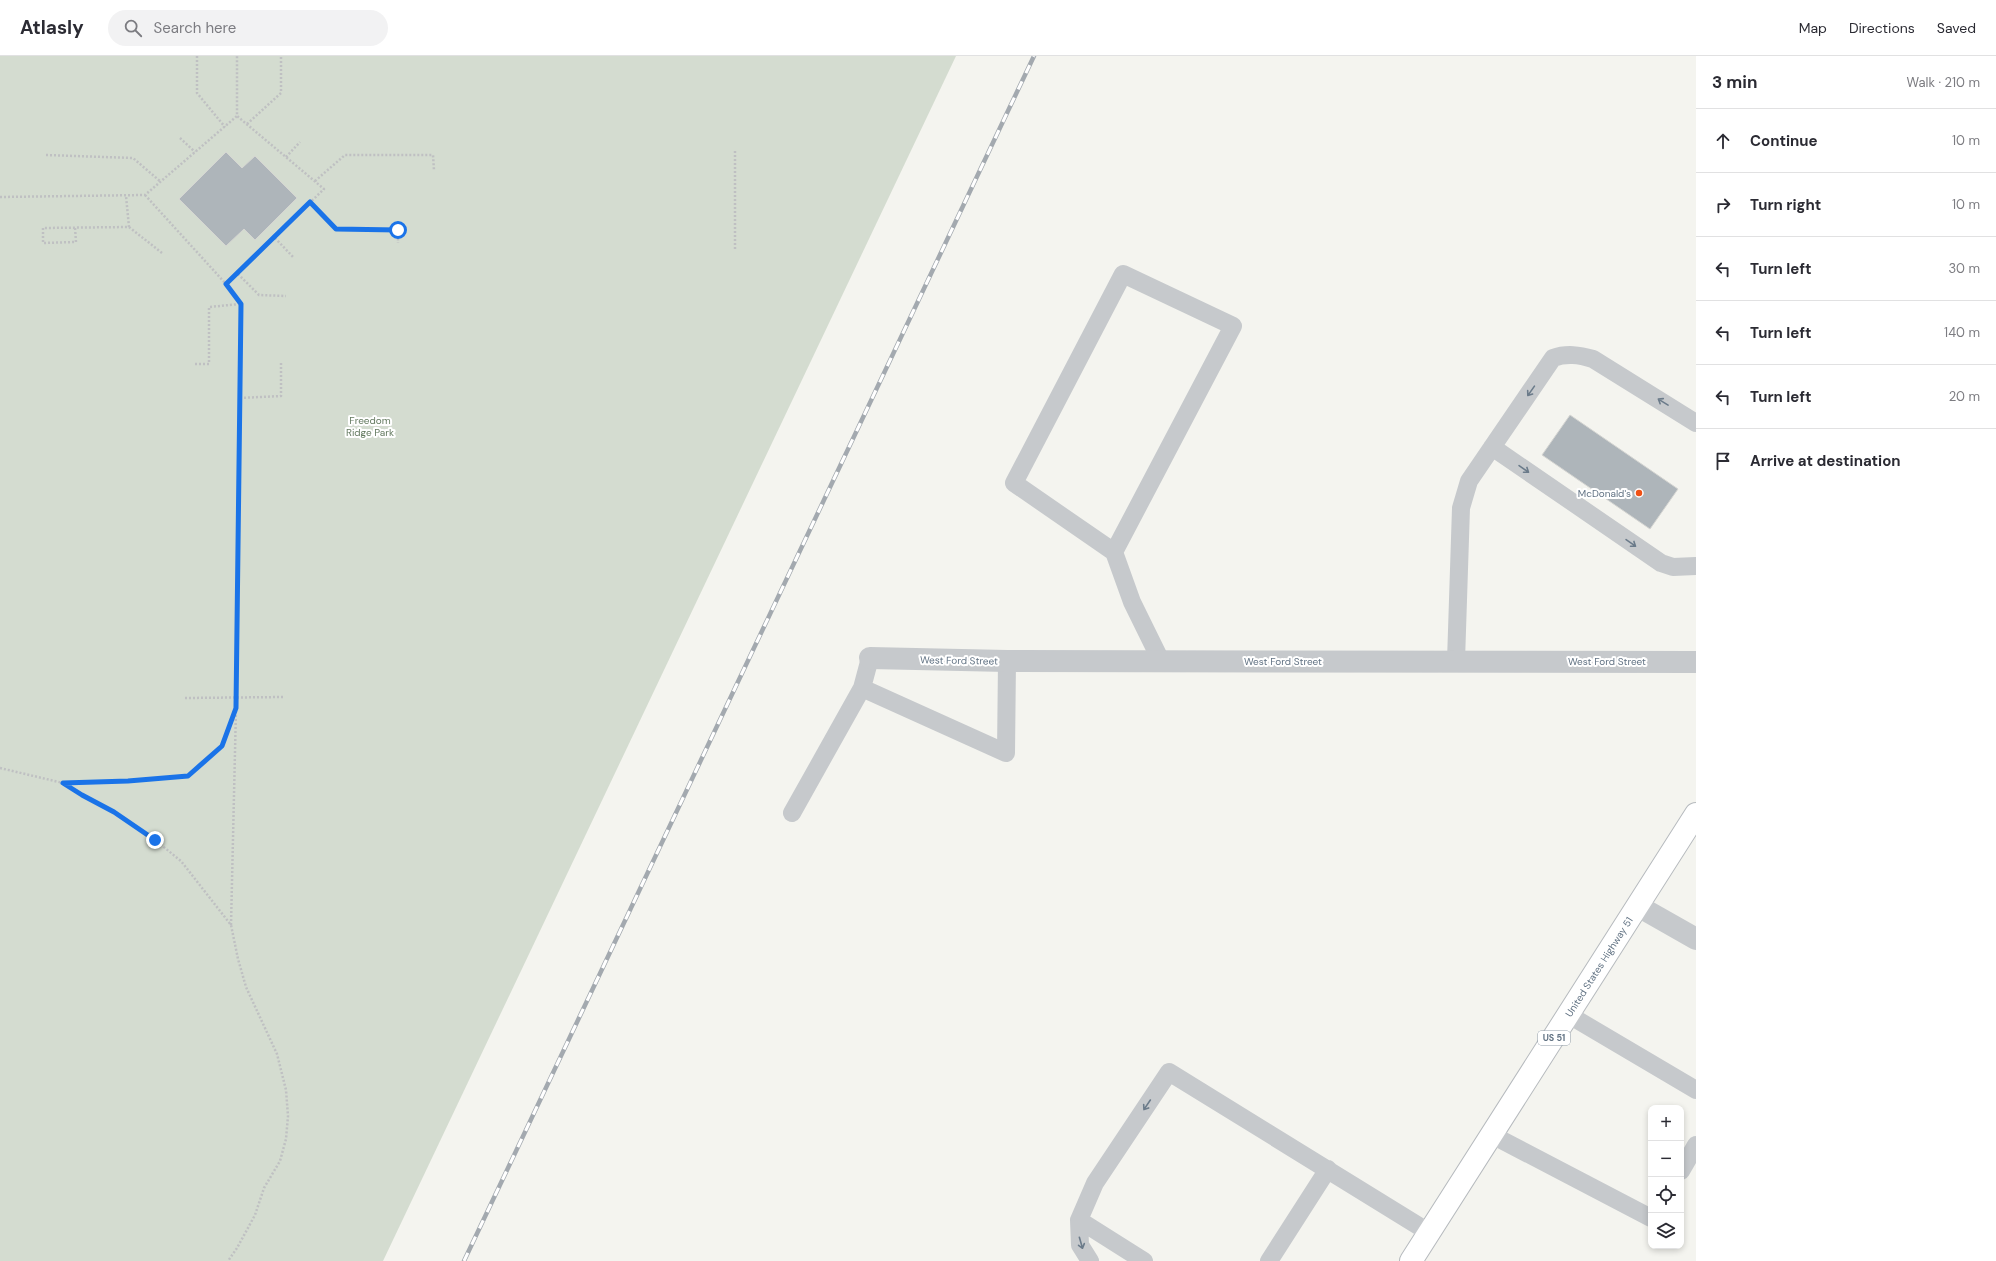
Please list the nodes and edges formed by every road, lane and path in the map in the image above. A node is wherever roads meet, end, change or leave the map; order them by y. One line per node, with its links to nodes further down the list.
1 (197, 56): 6 (path)
2 (237, 56): 4 (path)
3 (281, 56): 5 (path)
4 (237, 116): 5 (path); 6 (path)
5 (246, 124): 12 (path)
6 (225, 127): 10 (path)
7 (180, 138): 10 (path)
8 (300, 142): 12 (path)
9 (736, 149): 24 (path)
10 (195, 152): 15 (path)
11 (46, 155): 15 (path)
12 (286, 157): 14 (path)
13 (434, 170): 14 (path)
14 (315, 181): 19 (path)
15 (161, 182): 16 (path)
16 (146, 195): 17 (path); 28 (path)
17 (126, 196): 18 (path); 20 (path)
18 (0, 197)
19 (310, 202): 22 (path); 23 (path)
20 (129, 227): 21 (path); 25 (path)
21 (75, 228): 21 (path)
22 (275, 238): 26 (path); 27 (path)
23 (398, 243)
24 (735, 249)
25 (162, 253)
26 (294, 258)
27 (238, 274): 28 (path); 29 (path)
28 (226, 284): 30 (path)
29 (286, 296)
30 (241, 304): 32 (path); 33 (path)
31 (281, 363): 33 (path)
32 (195, 364)
33 (240, 398): 46 (path)
34 (1696, 423): 35 (lane, one-way to 35)
35 (1492, 447): 37 (lane, one-way to 37); 41 (lane)
36 (1114, 552): 36 (lane); 40 (lane)
37 (1696, 566)
38 (870, 658): 39 (street, West Ford Street); 43 (lane)
39 (1007, 661): 40 (street, West Ford Street); 43 (lane)
40 (1161, 661): 41 (street, West Ford Street)
41 (1456, 661): 42 (street, West Ford Street)
42 (1696, 662)
43 (862, 688): 50 (lane)
44 (285, 697): 46 (path)
45 (185, 698): 46 (path)
46 (236, 698): 47 (path)
47 (236, 708): 49 (path); 53 (path)
48 (0, 768): 49 (path)
49 (63, 783): 53 (path)
50 (792, 813)
51 (1696, 814): 52 (main road, United States Highway 51 / US 51)
52 (1638, 906): 54 (street); 55 (main road, United States Highway 51 / US 51)
53 (231, 925): 64 (path)
54 (1696, 940)
55 (1569, 1014): 56 (lane); 57 (main road, United States Highway 51 / US 51)
56 (1696, 1090)
57 (1492, 1135): 61 (lane); 63 (main road, United States Highway 51 / US 51)
58 (1696, 1145): 59 (lane)
59 (1684, 1166)
60 (1328, 1169): 62 (lane, one-way to 62); 63 (lane); 67 (lane)
61 (1648, 1216)
62 (1079, 1220): 65 (lane, one-way to 65); 66 (lane)
63 (1430, 1232): 68 (main road, United States Highway 51 / US 51)
64 (228, 1261)
65 (1090, 1261)
66 (1144, 1261)
67 (1269, 1261)
68 (1411, 1261)

